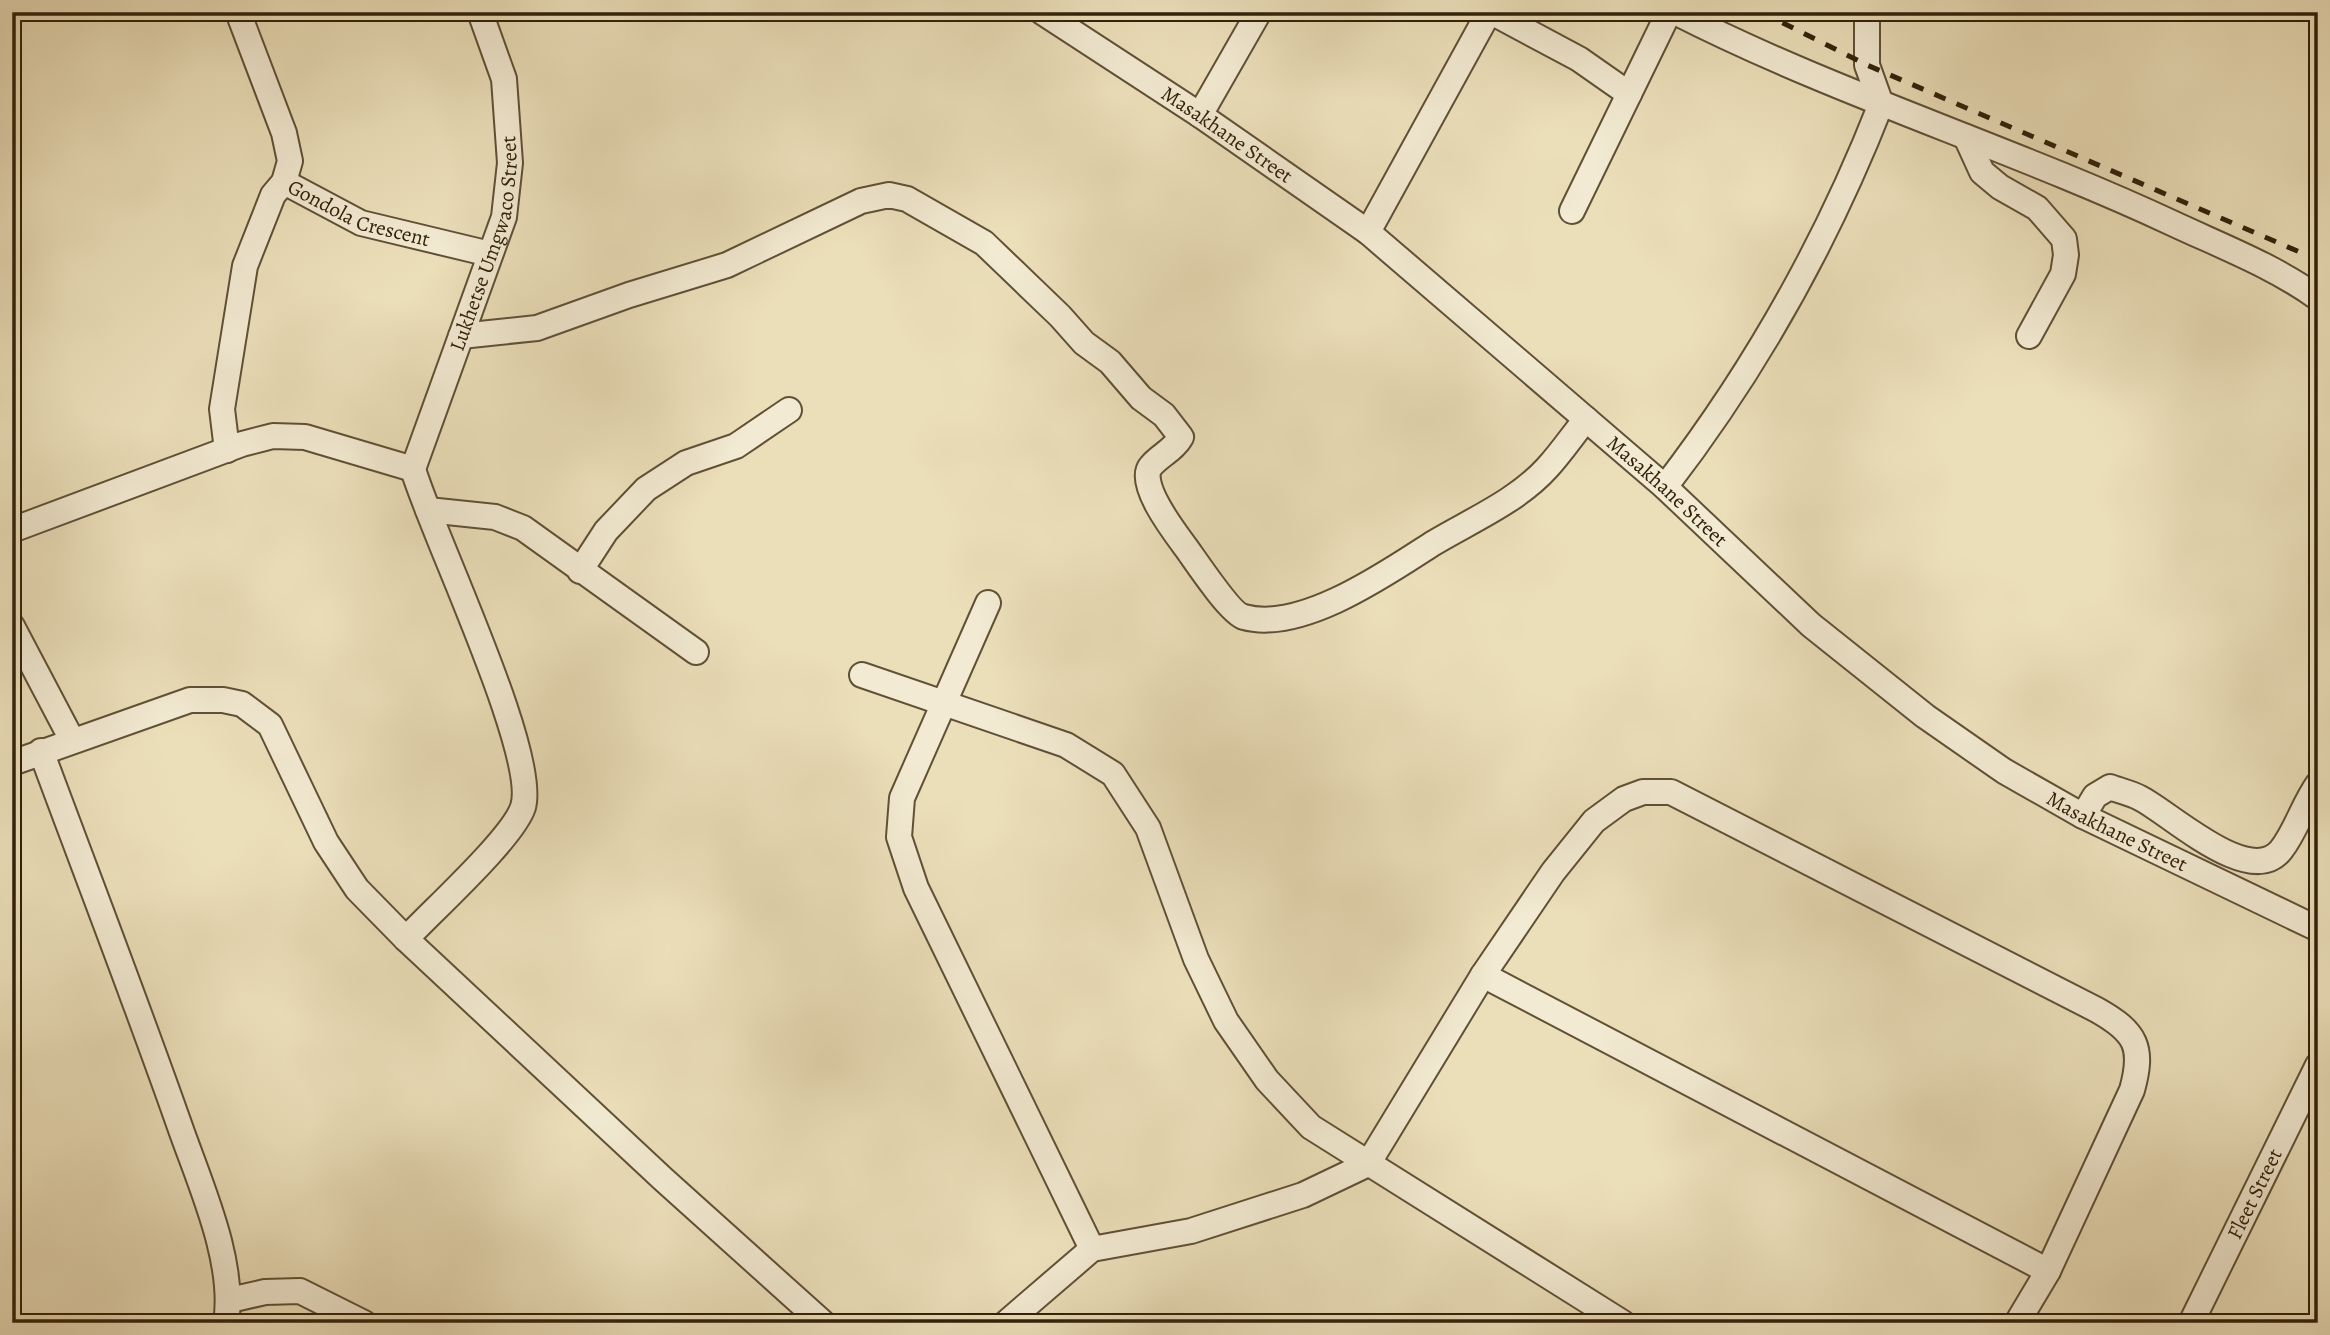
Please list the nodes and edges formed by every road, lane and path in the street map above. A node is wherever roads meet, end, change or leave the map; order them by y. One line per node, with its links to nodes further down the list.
1 (238, 12): 13 (street, Gondola Crescent)
2 (480, 12): 16 (street, Lukhetse Umgwaco Street)
3 (1042, 12): 11 (street, Masakhane Street)
4 (1259, 12): 11 (street)
5 (1490, 12): 9 (street); 15 (street)
6 (1669, 12): 9 (street)
7 (1675, 12): 10 (street)
8 (1867, 12): 10 (street)
9 (1629, 94): 14 (street)
10 (1881, 104): 12 (street); 24 (street)
11 (1200, 115): 15 (street, Masakhane Street)
12 (1966, 137): 17 (street); 19 (street)
13 (284, 182): 16 (street, Gondola Crescent); 22 (street)
14 (1572, 211)
15 (1368, 232): 21 (street, Masakhane Street)
16 (490, 254): 18 (street, Lukhetse Umgwaco Street)
17 (2318, 298)
18 (461, 336): 21 (street); 23 (street, Lukhetse Umgwaco Street)
19 (2029, 337)
20 (789, 410): 27 (street)
21 (1586, 419): 24 (street, Masakhane Street)
22 (227, 450): 23 (street); 26 (street)
23 (412, 469): 25 (street)
24 (1665, 487): 37 (street, Masakhane Street)
25 (428, 510): 27 (street); 39 (street)
26 (12, 530)
27 (580, 571): 30 (street)
28 (988, 603): 32 (street)
29 (12, 626): 33 (street)
30 (696, 652)
31 (862, 675): 32 (street)
32 (942, 705): 42 (street); 43 (street)
33 (72, 740): 34 (street); 39 (street)
34 (41, 751): 35 (street); 45 (street)
35 (12, 763)
36 (2318, 784): 37 (street)
37 (2084, 816): 38 (street, Masakhane Street)
38 (2318, 929)
39 (406, 939): 47 (street)
40 (1483, 975): 42 (street); 44 (street); 44 (street)
41 (2318, 1065): 51 (street, Fleet Street)
42 (1368, 1164): 43 (street); 49 (street)
43 (1091, 1249): 48 (street)
44 (2048, 1271): 50 (street)
45 (228, 1311): 46 (street)
46 (364, 1323)
47 (823, 1323)
48 (1006, 1323)
49 (1623, 1323)
50 (2017, 1323)
51 (2191, 1323)

